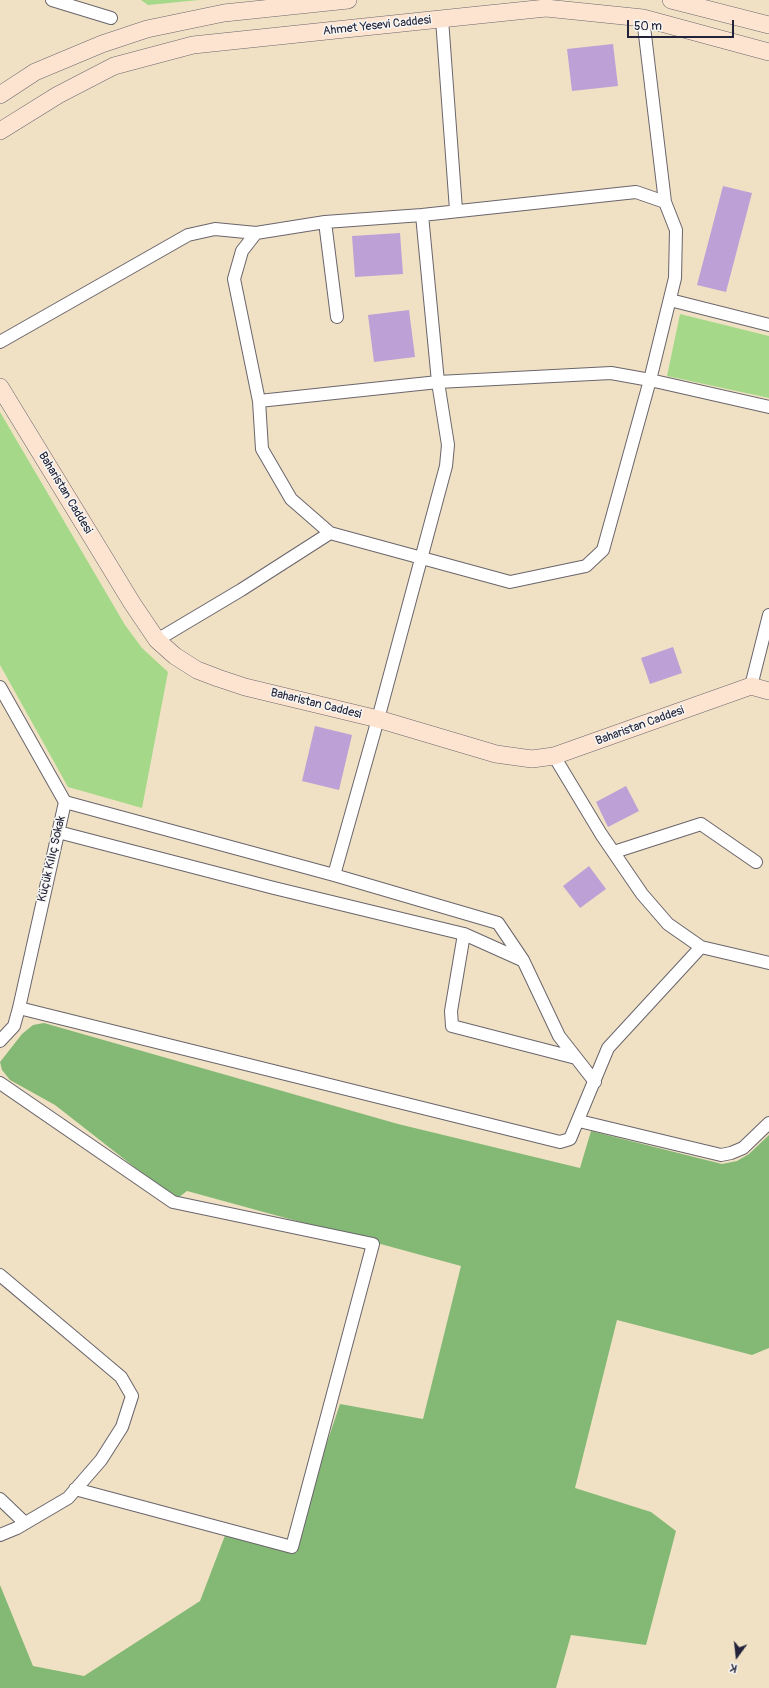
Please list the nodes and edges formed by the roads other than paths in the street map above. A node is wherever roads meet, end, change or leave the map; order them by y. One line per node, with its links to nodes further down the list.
1 (52, 0): 4 (street)
2 (348, 0): 9 (main road)
3 (671, 0): 7 (main road)
4 (111, 18)
5 (644, 18): 6 (main road, Ahmet Yesevi Caddesi); 8 (main road, Ahmet Yesevi Caddesi); 11 (street)
6 (442, 19): 10 (main road, Ahmet Yesevi Caddesi); 12 (street)
7 (769, 25)
8 (769, 52)
9 (0, 95)
10 (0, 131)
11 (665, 202): 12 (street); 16 (street)
12 (456, 210): 13 (street)
13 (422, 215): 14 (street); 21 (street)
14 (325, 222): 15 (street); 17 (street)
15 (256, 233): 19 (street); 23 (street)
16 (670, 300): 18 (street); 20 (street)
17 (337, 317)
18 (769, 325)
19 (0, 342)
20 (650, 380): 21 (street); 24 (street); 26 (street)
21 (438, 382): 23 (street); 26 (street)
22 (0, 387): 28 (main road, Baharistan Caddesi)
23 (259, 401): 25 (street)
24 (769, 407)
25 (330, 533): 26 (street); 28 (street)
26 (422, 557): 32 (street)
27 (769, 615): 29 (street)
28 (157, 640): 32 (main road, Baharistan Caddesi)
29 (751, 686): 31 (main road); 33 (main road, Baharistan Caddesi)
30 (0, 687): 34 (street, Küçük Kılıç Sokak)
31 (769, 691)
32 (378, 719): 33 (main road, Baharistan Caddesi); 38 (street)
33 (554, 756): 36 (street)
34 (65, 802): 35 (street, Küçük Kılıç Sokak); 38 (street)
35 (58, 832): 39 (street); 43 (street, Küçük Kılıç Sokak)
36 (614, 852): 37 (street); 40 (street)
37 (756, 862)
38 (334, 875): 41 (street)
39 (464, 934): 41 (street); 45 (street)
40 (701, 947): 42 (street); 46 (street)
41 (523, 960): 45 (street)
42 (769, 963)
43 (19, 1008): 44 (street, Küçük Kılıç Sokak); 48 (street)
44 (0, 1041)
45 (576, 1058): 46 (street)
46 (595, 1082): 48 (street)
47 (0, 1083): 51 (street)
48 (579, 1121): 49 (street)
49 (769, 1123)
50 (0, 1275): 51 (street)
51 (75, 1489): 53 (street)
52 (0, 1499): 53 (street)
53 (25, 1523): 54 (street)
54 (0, 1535)

